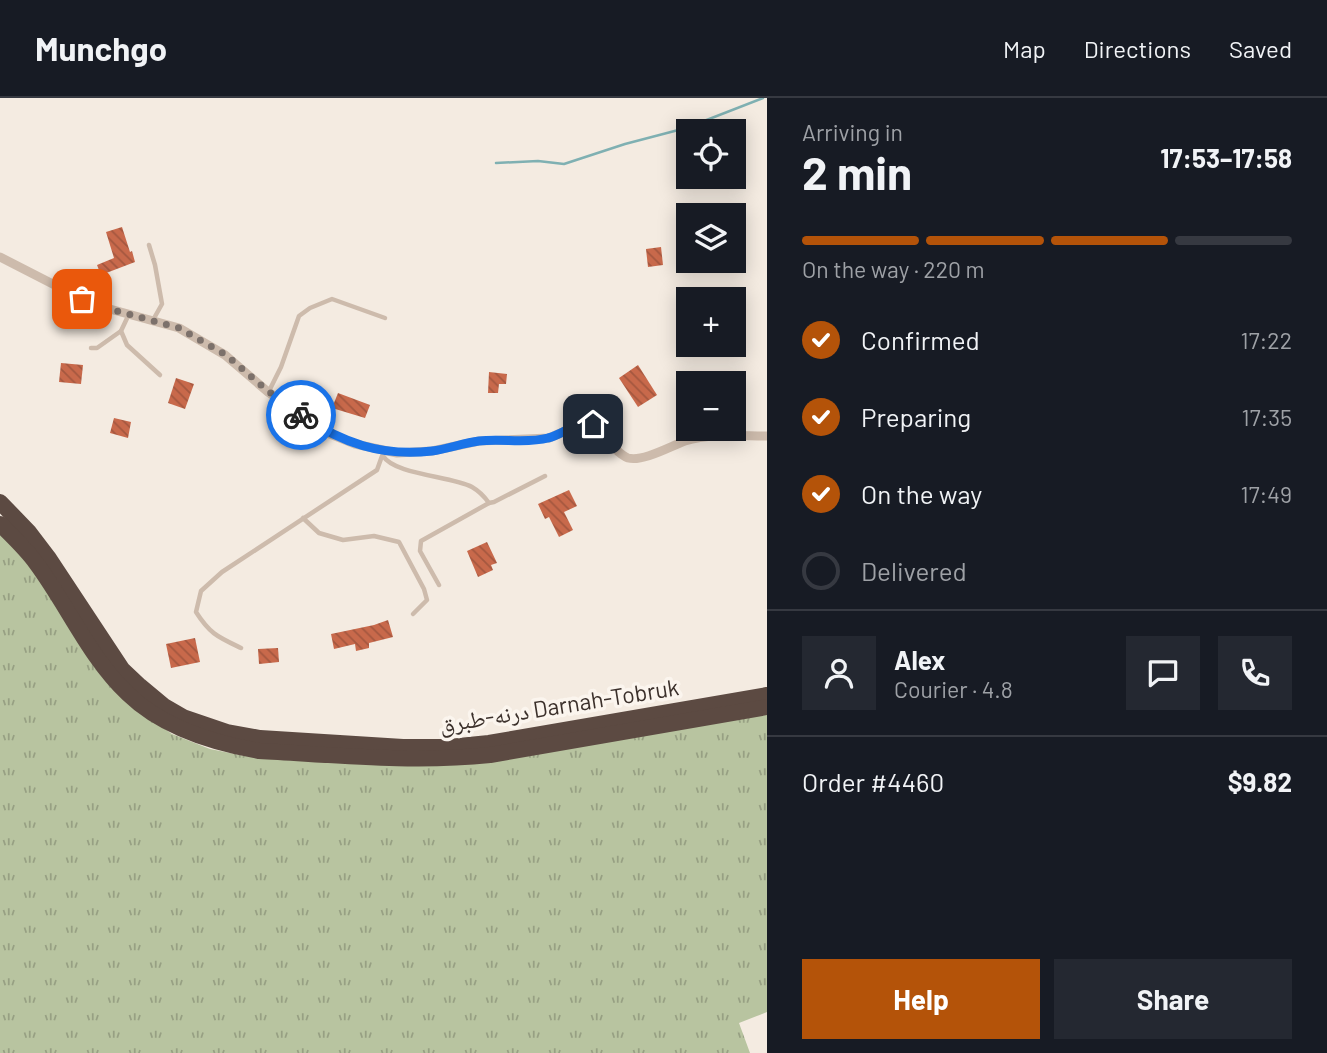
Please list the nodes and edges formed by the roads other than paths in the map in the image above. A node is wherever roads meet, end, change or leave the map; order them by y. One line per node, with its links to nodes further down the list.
1 (149, 246): 5 (lane)
2 (0, 257): 3 (street)
3 (129, 314): 5 (street); 6 (lane)
4 (385, 318): 9 (lane)
5 (153, 321): 9 (street)
6 (121, 331): 7 (lane); 8 (lane)
7 (91, 348)
8 (160, 375)
9 (268, 391): 11 (street)
10 (767, 436): 11 (street)
11 (381, 453): 14 (lane); 15 (lane)
12 (545, 476): 14 (lane)
13 (0, 502): 20 (highway, درنه-طبرق Darnah-Tobruk)
14 (488, 503): 17 (lane)
15 (303, 518): 18 (lane); 19 (lane)
16 (0, 524): 21 (highway, درنه-طبرق Darnah-Tobruk)
17 (439, 586)
18 (413, 614)
19 (241, 648)
20 (767, 695)
21 (767, 707)

